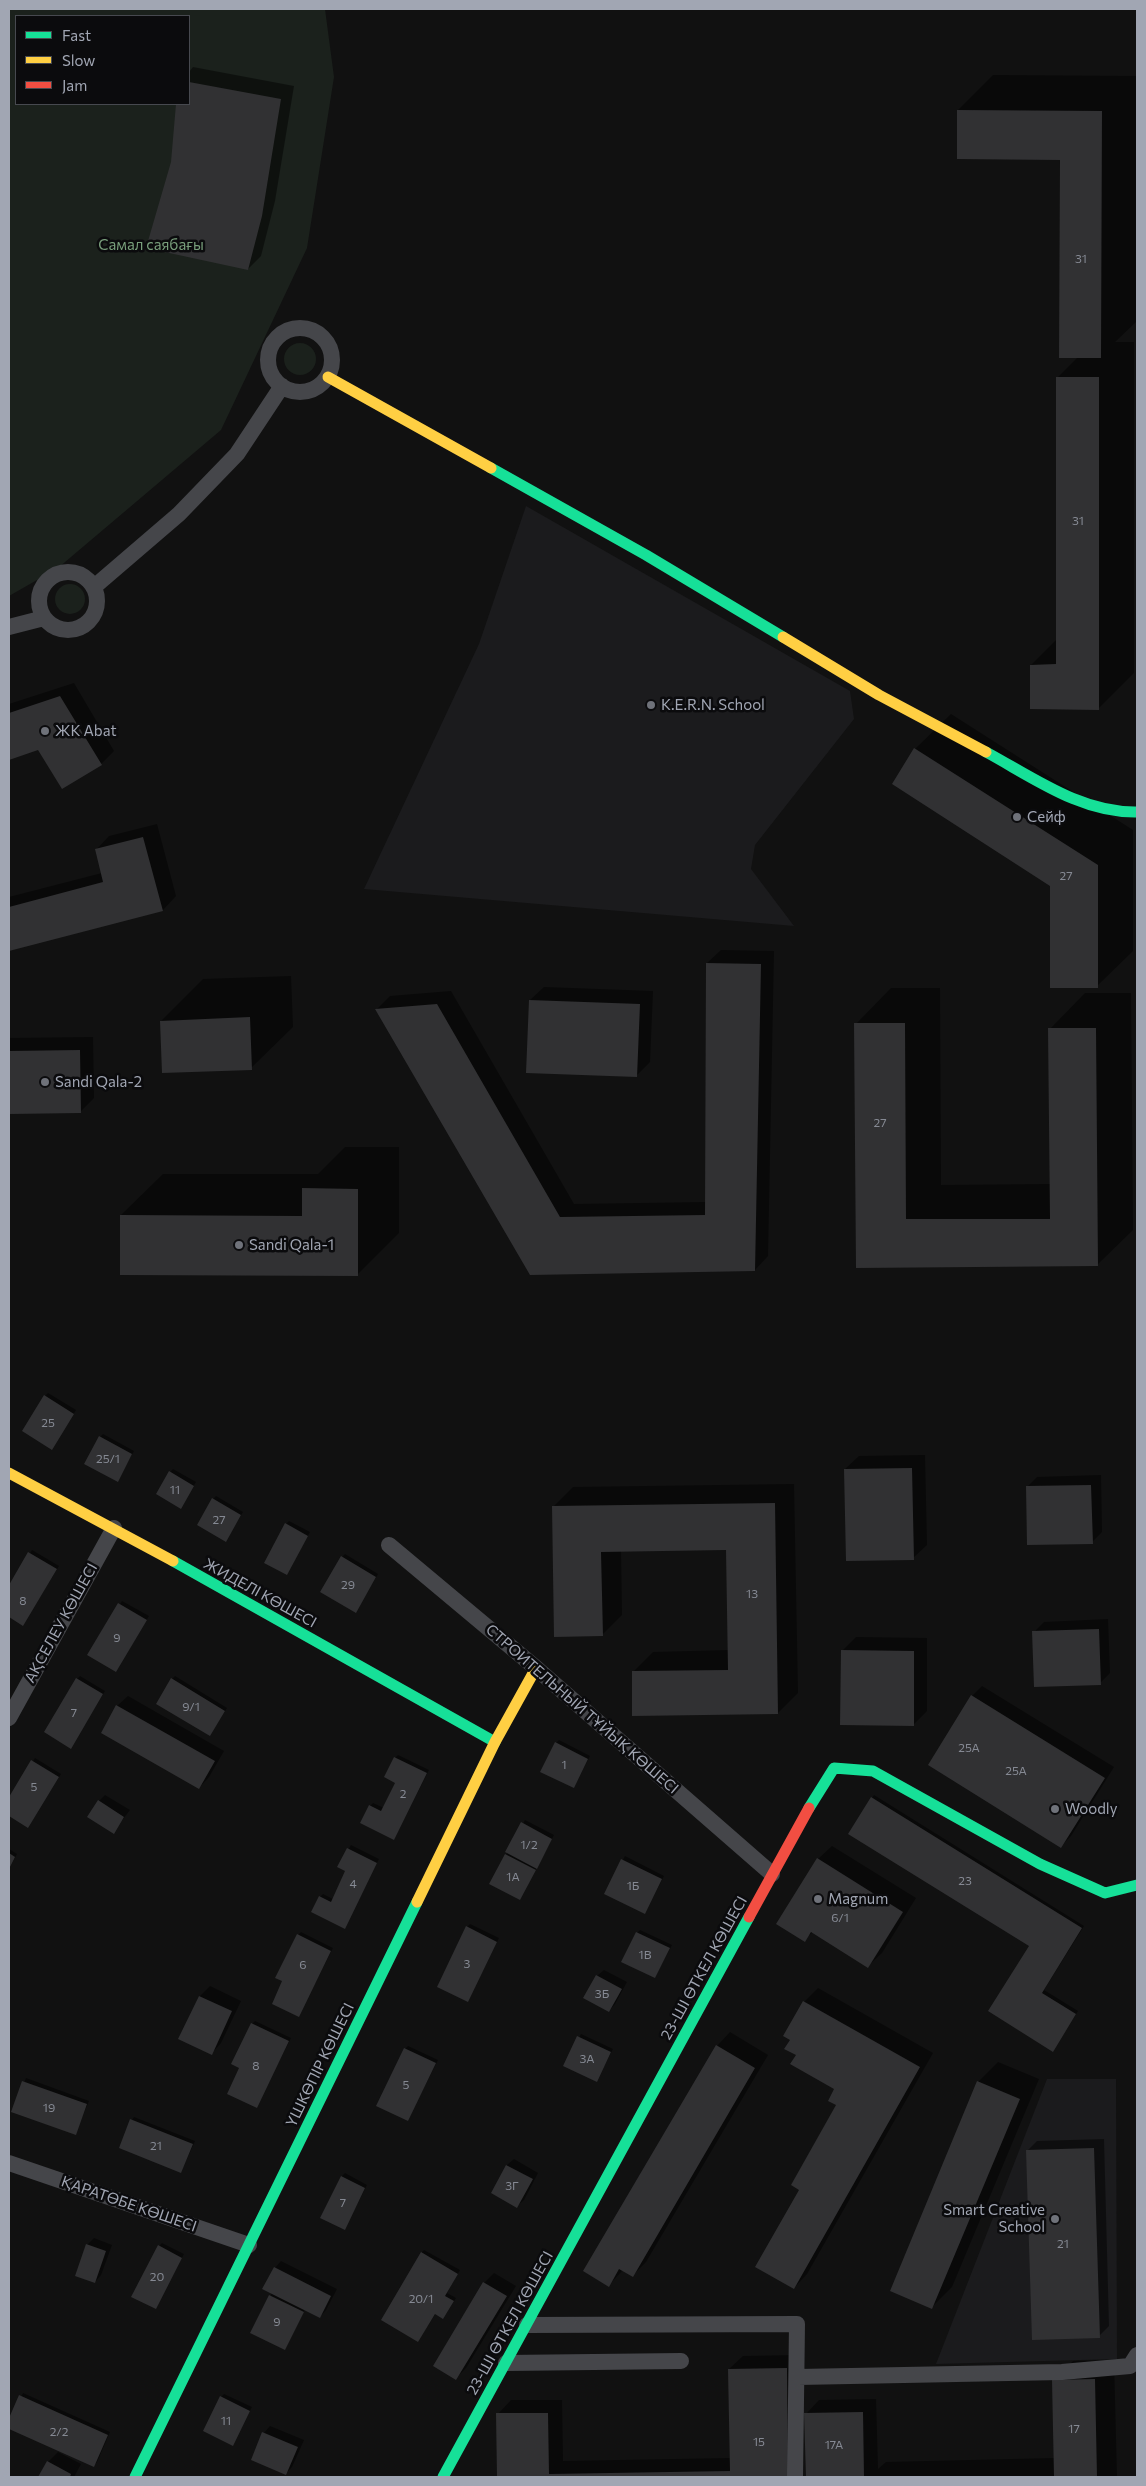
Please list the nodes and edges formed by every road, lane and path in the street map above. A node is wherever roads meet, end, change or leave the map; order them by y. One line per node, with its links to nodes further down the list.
1 (328, 377): 2 (street); 2 (street); 6 (street)
2 (282, 386): 3 (street)
3 (94, 587): 4 (street); 4 (street)
4 (44, 618): 5 (street)
5 (9, 627)
6 (1137, 812)
7 (9, 1473): 8 (street, ЖИДЕЛІ КӨШЕСІ)
8 (114, 1528): 11 (street, АҚСЕЛЕУ КӨШЕСІ); 12 (street, ЖИДЕЛІ КӨШЕСІ)
9 (389, 1545): 10 (street, СТРОИТЕЛЬНЫЙ ТҰЙЫҚ КӨШЕСІ)
10 (536, 1668): 12 (street, ҮШКӨПІР КӨШЕСІ); 13 (street, СТРОИТЕЛЬНЫЙ ТҰЙЫҚ КӨШЕСІ)
11 (9, 1718)
12 (495, 1742): 16 (street, ҮШКӨПІР КӨШЕСІ)
13 (772, 1874): 14 (street, 23-ШІ ӨТКЕЛ КӨШЕСІ); 17 (street, 23-ШІ ӨТКЕЛ КӨШЕСІ)
14 (1137, 1885)
15 (9, 2163): 16 (street, ҚАРАТӨБЕ КӨШЕСІ)
16 (248, 2245): 22 (street, ҮШКӨПІР КӨШЕСІ)
17 (526, 2325): 20 (street, 23-ШІ ӨТКЕЛ КӨШЕСІ); 21 (street)
18 (1137, 2355): 21 (street)
19 (681, 2361): 20 (street)
20 (506, 2363): 23 (street, 23-ШІ ӨТКЕЛ КӨШЕСІ)
21 (798, 2378): 24 (street)
22 (135, 2477)
23 (443, 2477)
24 (795, 2477)

